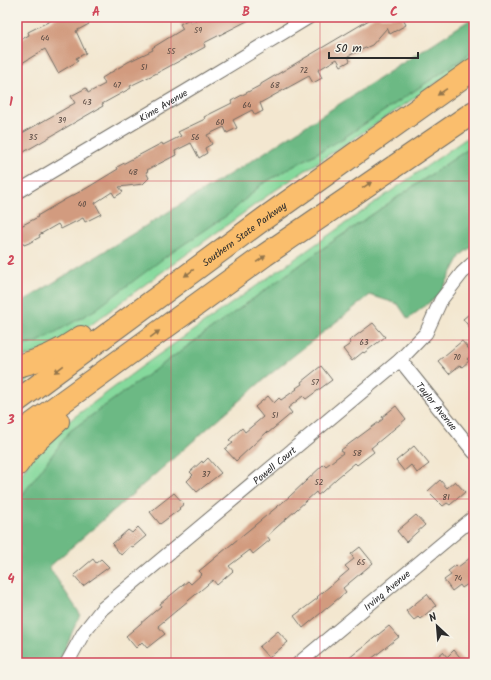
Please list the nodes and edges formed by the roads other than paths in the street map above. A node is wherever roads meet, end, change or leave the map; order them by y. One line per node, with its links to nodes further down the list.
1 (308, 17): 4 (street, Kime Avenue)
2 (474, 69): 6 (highway, Southern State Parkway, one-way to 6)
3 (474, 112): 7 (highway, one-way to 3)
4 (17, 192)
5 (474, 262): 8 (street, Powell Court)
6 (158, 296): 9 (highway); 10 (highway, Southern State Parkway, one-way to 10)
7 (124, 357): 11 (highway); 13 (highway)
8 (400, 360): 12 (street, Taylor Avenue); 15 (street, Powell Court)
9 (17, 366)
10 (17, 401)
11 (17, 436)
12 (474, 452)
13 (17, 465)
14 (474, 517): 16 (street, Irving Avenue)
15 (67, 663)
16 (299, 663)

